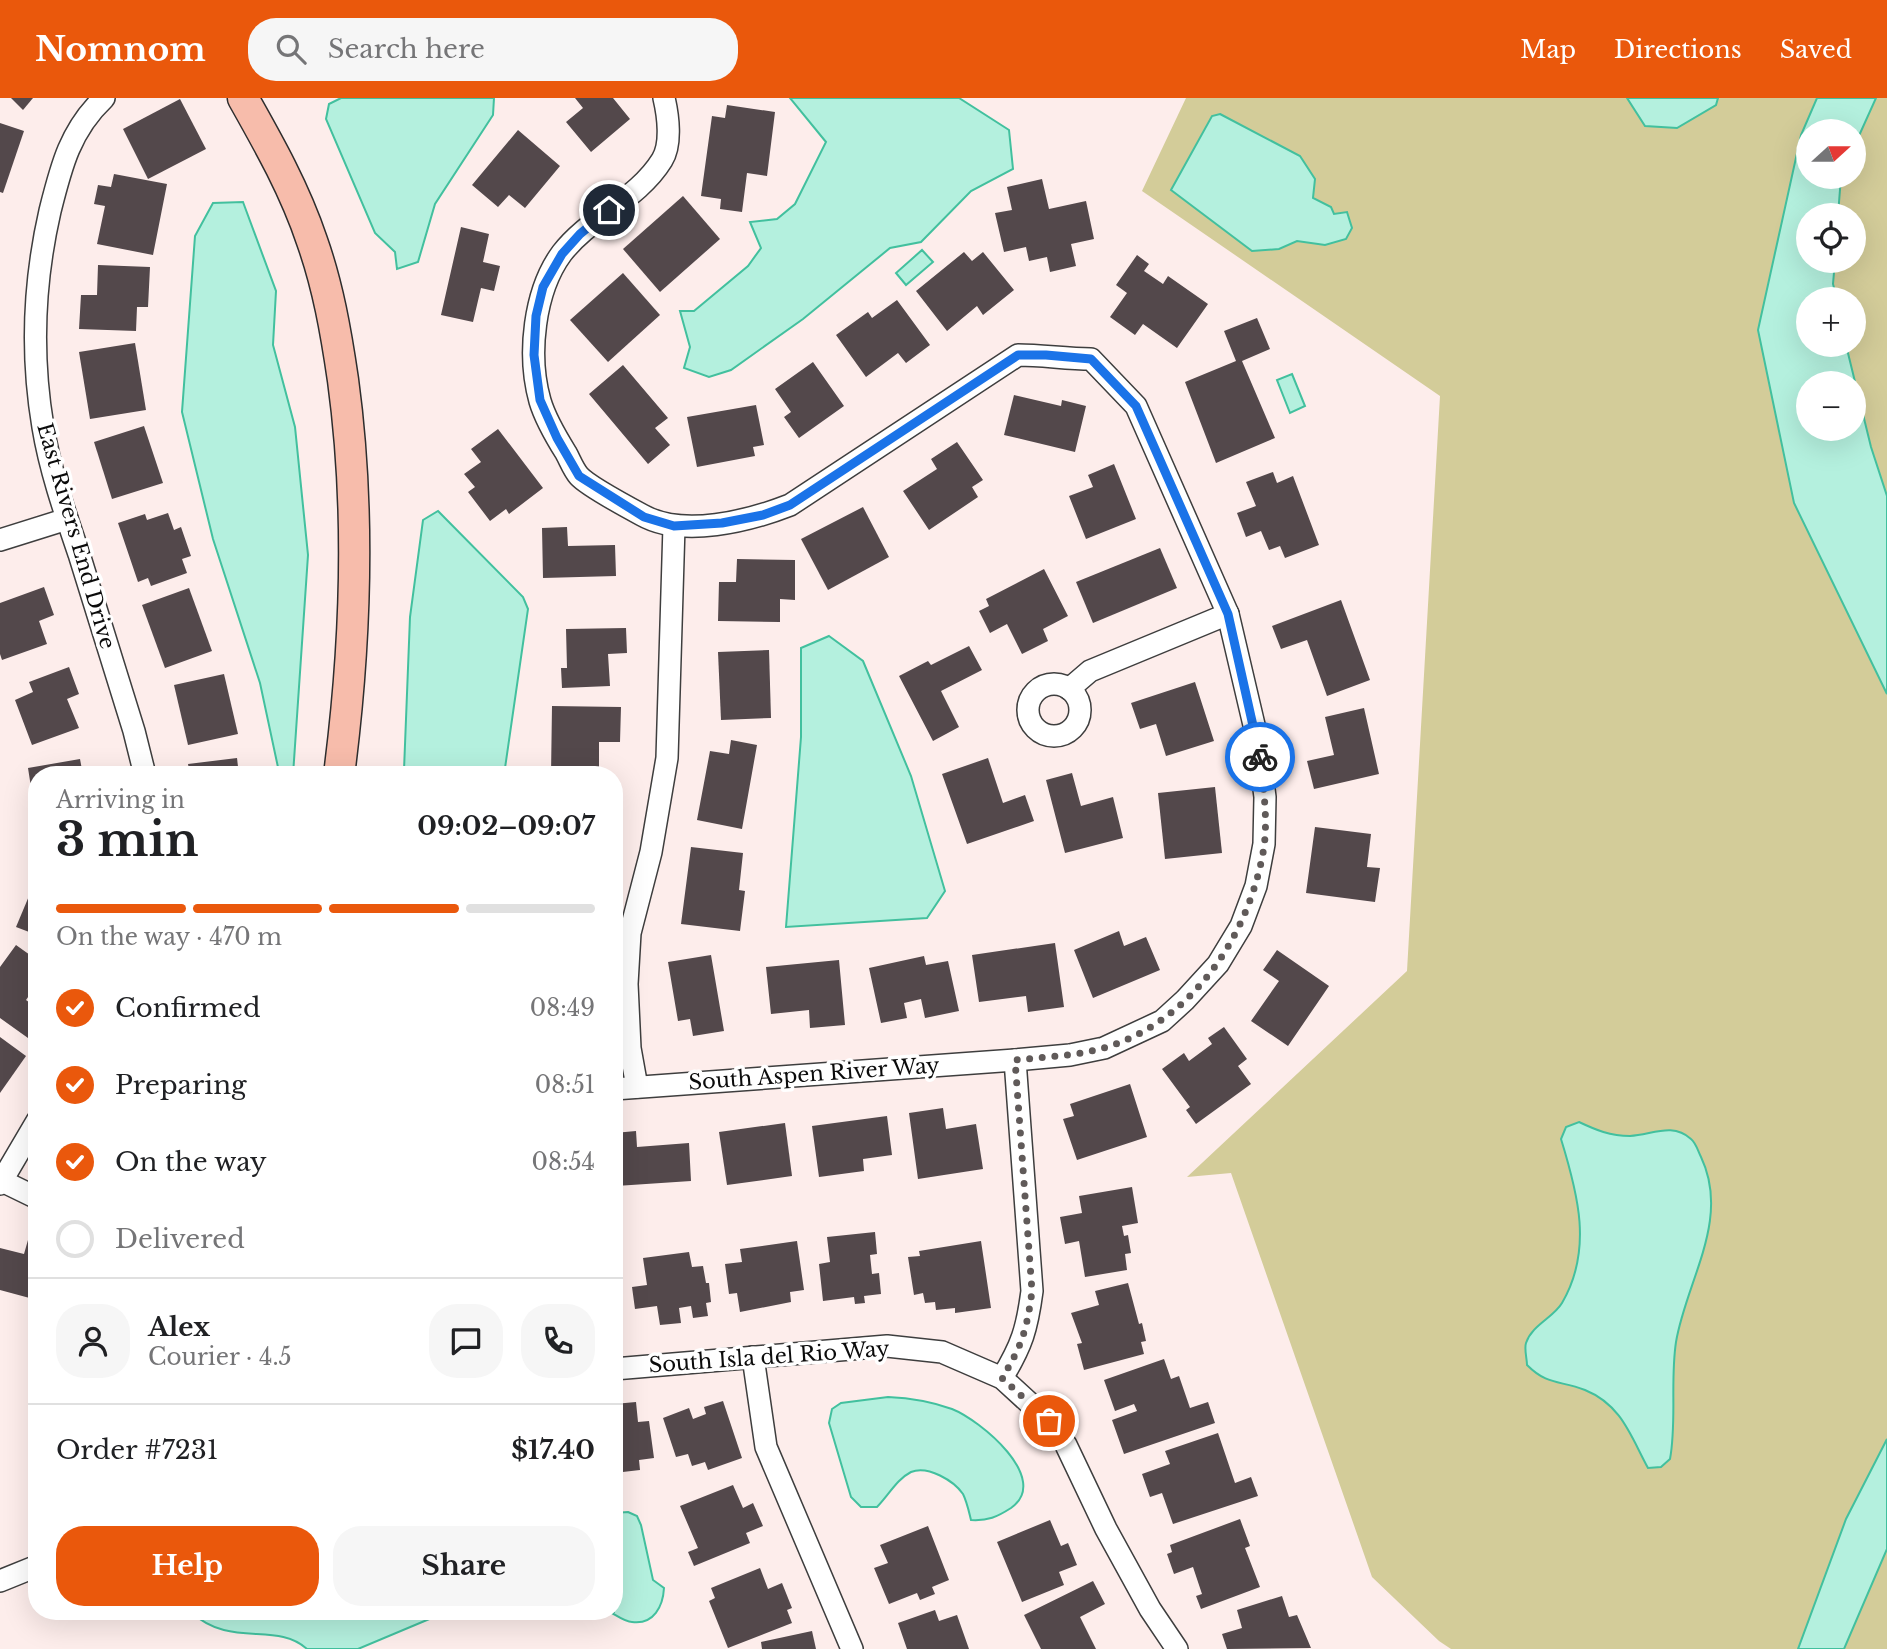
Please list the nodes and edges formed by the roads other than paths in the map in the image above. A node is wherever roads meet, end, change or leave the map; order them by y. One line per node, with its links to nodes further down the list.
1 (104, 98): 4 (street, East Rivers End Drive)
2 (243, 98): 10 (street)
3 (664, 98): 5 (street)
4 (67, 519): 6 (street); 9 (street, East Rivers End Drive)
5 (674, 526): 7 (street, South Aspen River Way); 12 (street)
6 (0, 540)
7 (1228, 614): 8 (street); 11 (street, South Aspen River Way)
8 (1069, 689)
9 (143, 766)
10 (340, 766)
11 (1015, 1060): 12 (street, South Aspen River Way); 19 (street)
12 (638, 1087): 13 (street, South Aspen River Way)
13 (623, 1088)
14 (28, 1136): 15 (street)
15 (1, 1182): 16 (street)
16 (28, 1194)
17 (753, 1357): 18 (street, South Isla del Rio Way); 19 (street, South Isla del Rio Way); 22 (street)
18 (623, 1368)
19 (1002, 1378): 23 (street, South Isla del Rio Way)
20 (28, 1570): 21 (street)
21 (0, 1581)
22 (852, 1649)
23 (1177, 1649)

